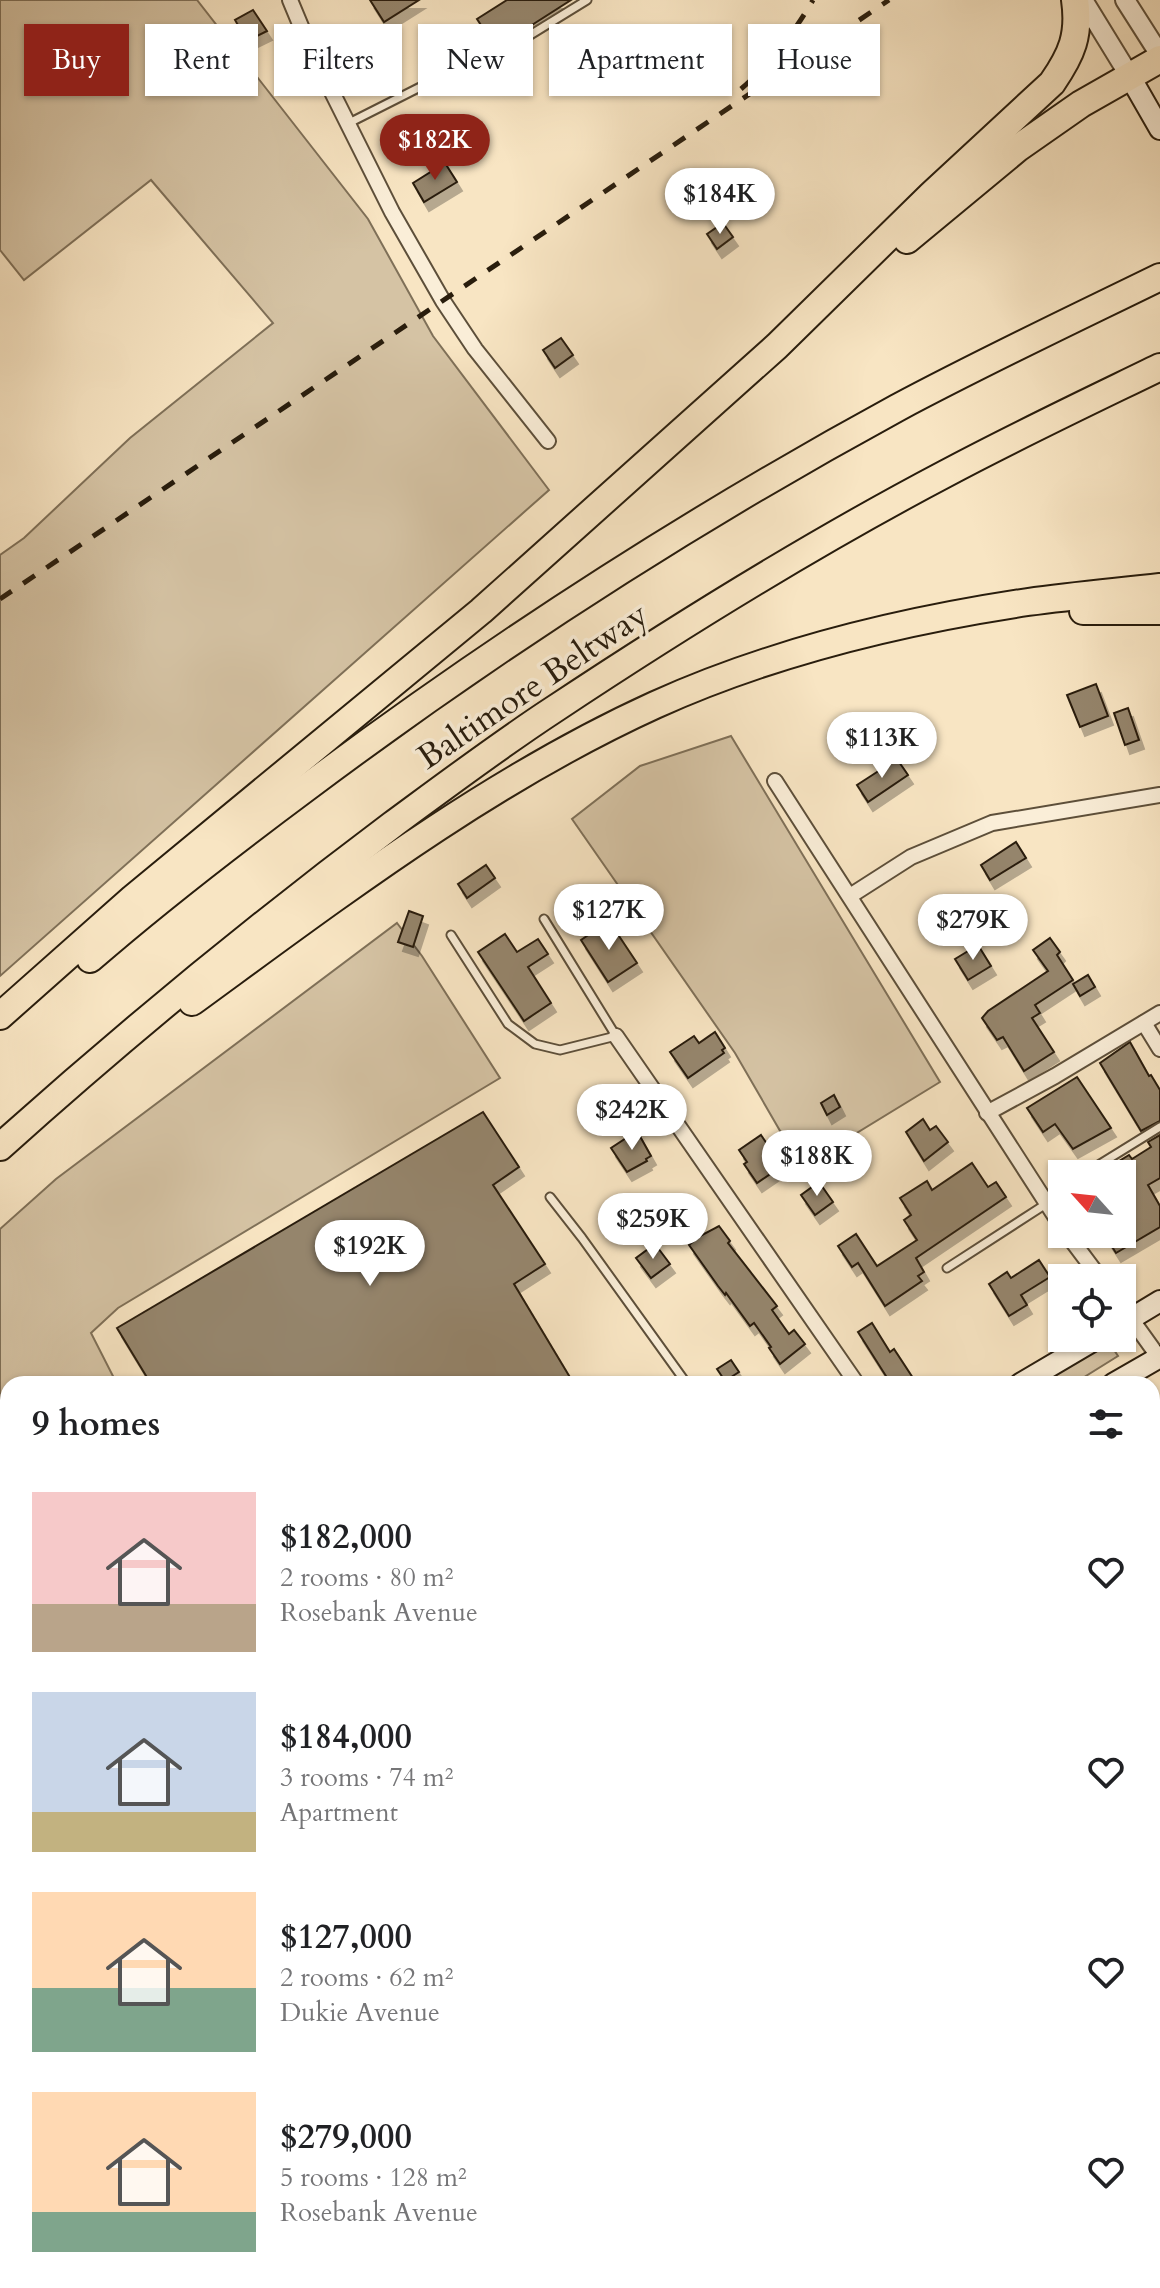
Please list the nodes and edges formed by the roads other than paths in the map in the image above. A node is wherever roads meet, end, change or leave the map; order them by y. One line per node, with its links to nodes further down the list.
1 (587, 0): 8 (lane)
2 (1075, 0): 11 (highway)
3 (1083, 0): 7 (street)
4 (1125, 0): 6 (street)
5 (294, 1): 8 (street)
6 (1160, 57): 7 (highway)
7 (1129, 75): 9 (main road); 11 (highway)
8 (347, 124): 13 (street)
9 (1160, 129)
10 (1160, 277): 25 (highway, Baltimore Beltway)
11 (777, 346): 23 (highway)
12 (1160, 367): 30 (highway, Baltimore Beltway)
13 (548, 441)
14 (1160, 587): 16 (highway)
15 (1160, 611): 16 (highway)
16 (900, 626): 30 (highway)
17 (775, 781): 19 (street)
18 (1160, 795): 19 (street)
19 (850, 896): 28 (street)
20 (544, 919): 26 (lane)
21 (451, 935): 26 (lane)
22 (1160, 1013): 24 (street)
23 (0, 1016)
24 (1144, 1023): 27 (street); 28 (street)
25 (0, 1036)
26 (616, 1036): 43 (street)
27 (1160, 1049)
28 (987, 1113): 34 (street)
29 (1160, 1127): 31 (lane)
30 (0, 1149)
31 (1107, 1160)
32 (550, 1197): 42 (lane)
33 (1048, 1199): 34 (lane)
34 (1044, 1202): 35 (street); 36 (lane)
35 (1048, 1208)
36 (947, 1268)
37 (1160, 1301): 38 (main road)
38 (1136, 1311)
39 (1136, 1329): 41 (street)
40 (1074, 1352): 44 (main road)
41 (1160, 1358): 45 (main road)
42 (681, 1376)
43 (851, 1376)
44 (1034, 1376)
45 (1127, 1376)

